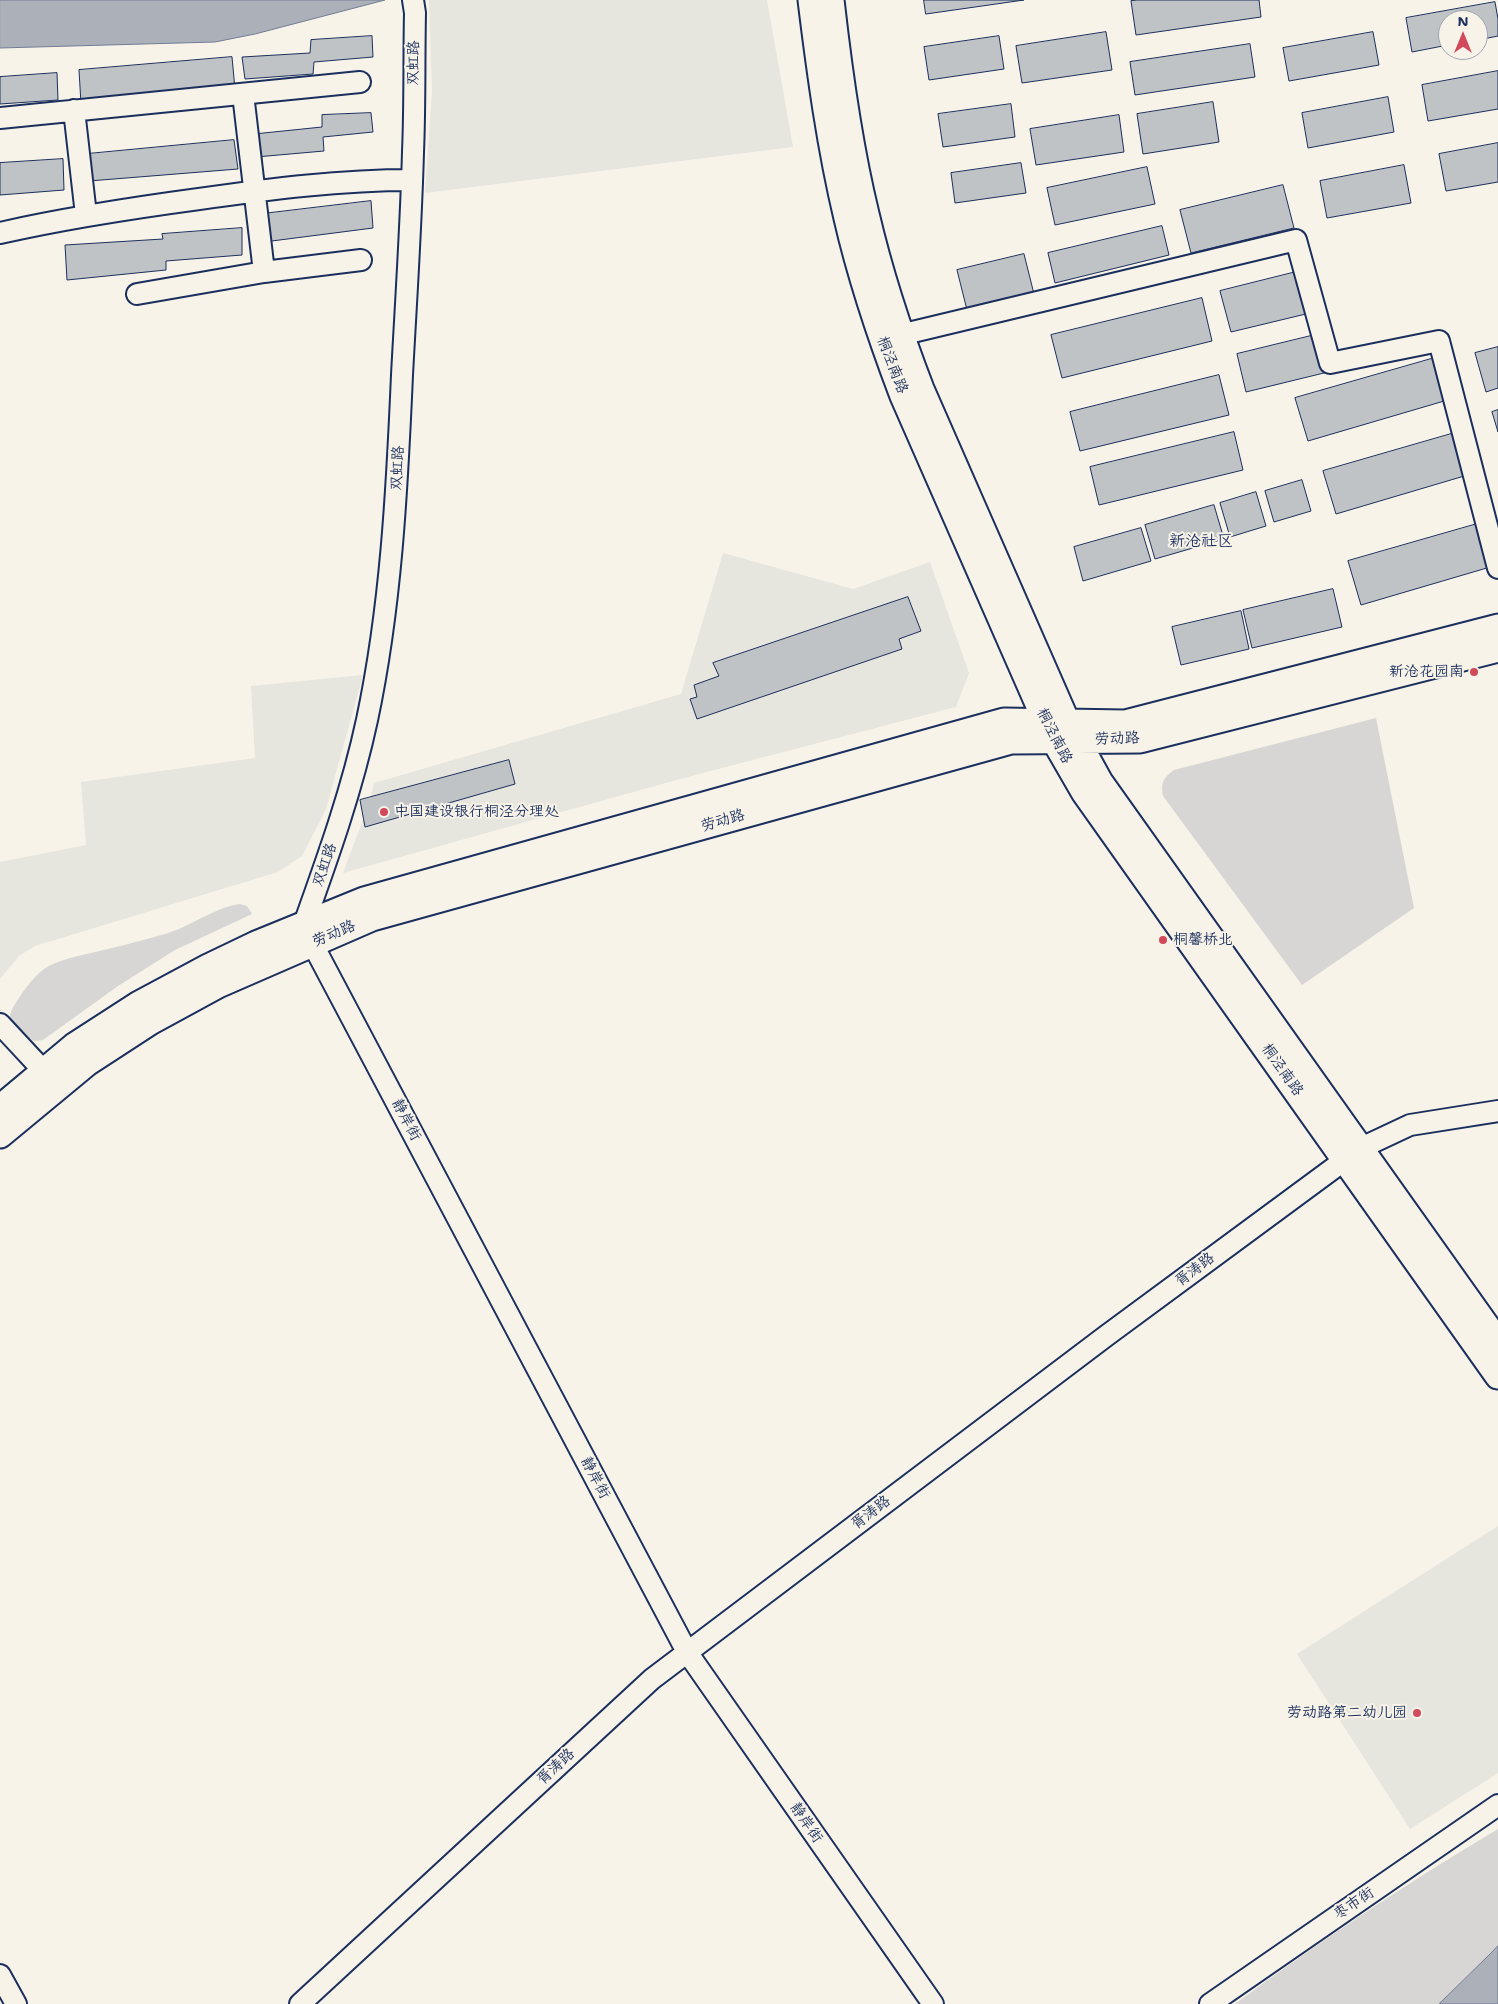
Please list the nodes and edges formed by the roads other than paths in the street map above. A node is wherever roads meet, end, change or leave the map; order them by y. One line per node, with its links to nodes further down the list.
1 (811, 0): 3 (main road, 桐泾南路)
2 (414, 2): 8 (street, 双虹路)
3 (826, 16): 15 (main road, 桐泾南路); 19 (main road, 桐泾南路)
4 (360, 82): 5 (street)
5 (243, 94): 6 (street); 9 (street)
6 (74, 110): 7 (street); 10 (street)
7 (0, 118)
8 (412, 180): 9 (street); 20 (street, 双虹路)
9 (254, 191): 10 (street); 13 (street)
10 (86, 215): 11 (street)
11 (0, 233)
12 (361, 260): 13 (street)
13 (264, 272): 14 (street)
14 (137, 294)
15 (900, 335): 16 (street); 19 (main road, 桐泾南路)
16 (1498, 568)
17 (1498, 626): 19 (main road, 劳动路)
18 (1498, 649): 19 (main road, 劳动路)
19 (1061, 731): 20 (main road, 劳动路); 26 (main road, 桐泾南路)
20 (308, 934): 22 (main road, 劳动路); 29 (street, 静岸街)
21 (0, 1024): 22 (street)
22 (50, 1078): 23 (main road, 劳动路); 25 (main road, 劳动路)
23 (0, 1108)
24 (1498, 1112): 26 (street, 胥涛路)
25 (0, 1135)
26 (1353, 1154): 27 (main road, 桐泾南路); 28 (main road, 桐泾南路); 29 (street, 胥涛路)
27 (1498, 1342)
28 (1498, 1376)
29 (687, 1652): 33 (street, 胥涛路); 34 (street, 静岸街)
30 (1498, 1805): 35 (street, 枣市街)
31 (0, 1975): 32 (street)
32 (16, 2004)
33 (300, 2004)
34 (933, 2004)
35 (1210, 2004)

